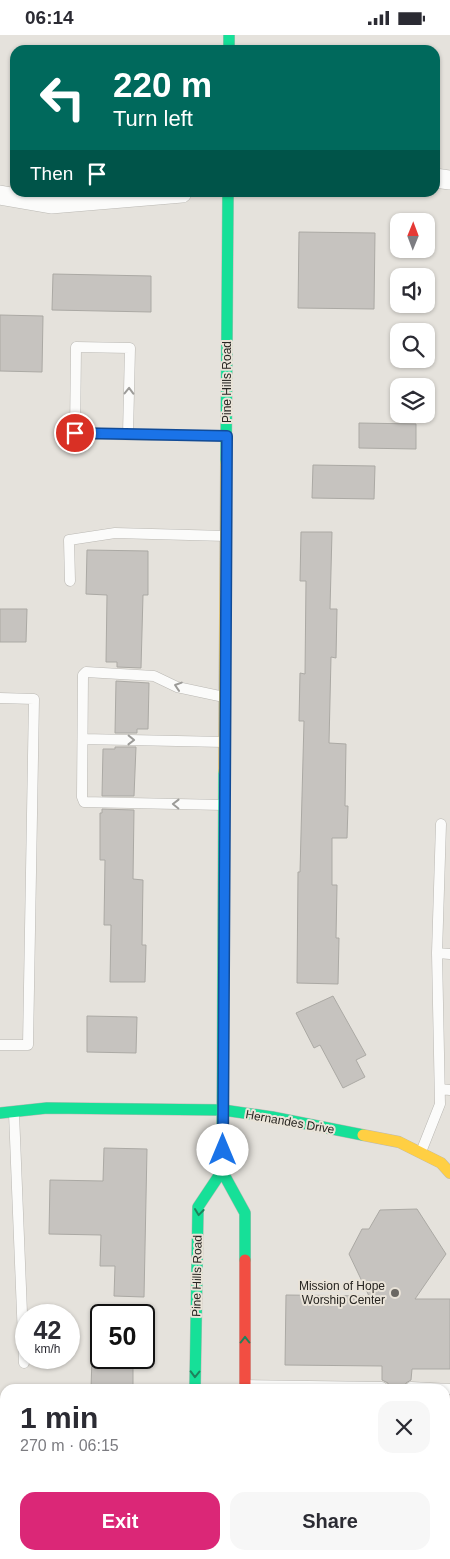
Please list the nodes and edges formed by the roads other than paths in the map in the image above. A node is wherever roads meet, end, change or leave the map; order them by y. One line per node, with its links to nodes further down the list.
1 (11, 197): 2 (street)
2 (134, 197)
3 (228, 197): 5 (main road, Pine Hills Road)
4 (128, 434): 4 (lane, one-way to 4); 5 (lane)
5 (227, 436): 6 (main road, Pine Hills Road)
6 (226, 536): 7 (lane); 8 (main road, Pine Hills Road)
7 (70, 581)
8 (226, 697): 10 (lane, one-way to 10); 11 (main road, Pine Hills Road)
9 (0, 698): 16 (lane)
10 (83, 739): 11 (lane, one-way to 11); 12 (lane, one-way to 10)
11 (225, 742): 12 (main road, Pine Hills Road)
12 (225, 805): 18 (main road, Pine Hills Road)
13 (441, 824): 14 (lane)
14 (437, 953): 15 (lane); 17 (lane)
15 (450, 954)
16 (0, 1045)
17 (445, 1090): 21 (lane)
18 (223, 1110): 19 (main road, Hernandes Drive); 21 (main road, Hernandes Drive); 22 (main road, Pine Hills Road)
19 (14, 1112): 20 (main road, Hernandes Drive); 24 (lane)
20 (0, 1113)
21 (421, 1153): 23 (main road, Hernandes Drive)
22 (222, 1171): 25 (main road, Pine Hills Road, one-way to 25); 26 (main road, Pine Hills Road, one-way to 22)
23 (450, 1173)
24 (22, 1304)
25 (195, 1384)
26 (245, 1384)

